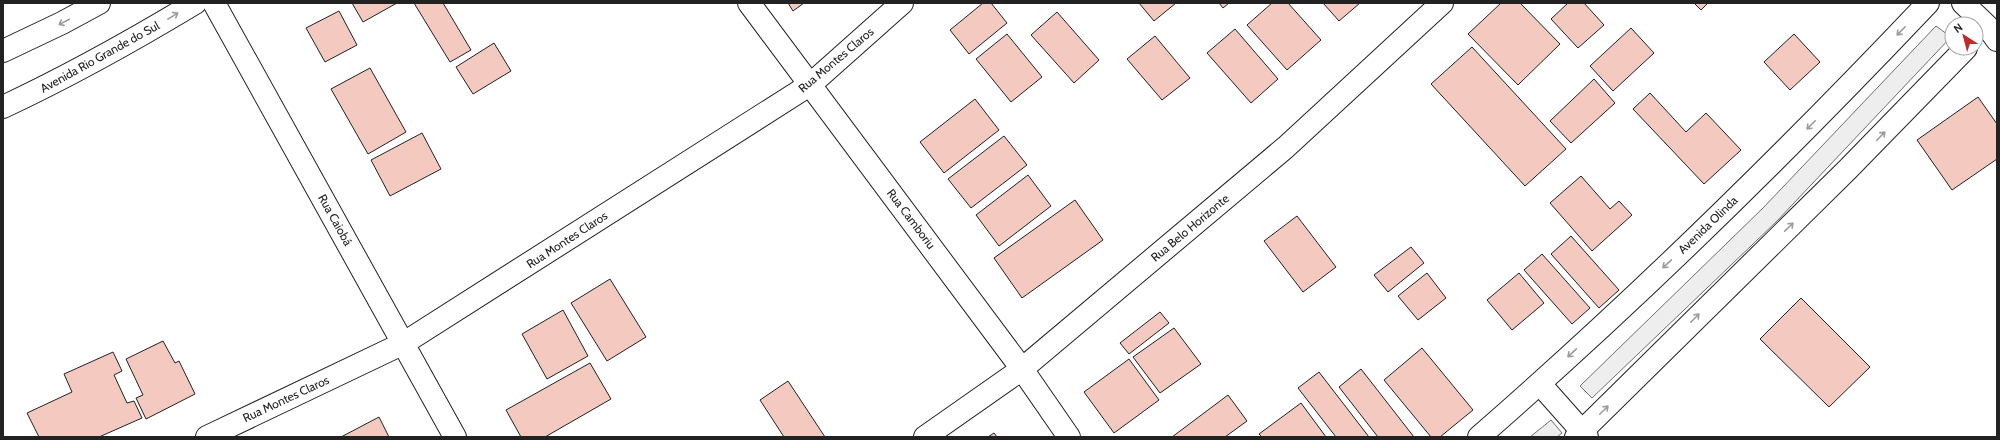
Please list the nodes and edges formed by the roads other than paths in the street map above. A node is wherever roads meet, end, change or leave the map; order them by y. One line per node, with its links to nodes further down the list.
1 (99, 3): 10 (street, one-way to 10)
2 (195, 3): 13 (street, Avenida Rio Grande do Sul, one-way to 2)
3 (214, 3): 14 (street, Rua Caiobá)
4 (749, 3): 12 (street, Rua Camboriu)
5 (902, 3): 12 (street, Rua Montes Claros)
6 (1442, 3): 15 (street, Rua Belo Horizonte)
7 (1928, 3): 16 (street, Avenida Olinda, one-way to 16)
8 (1963, 3): 9 (street)
9 (1989, 30)
10 (3, 50)
11 (1958, 56): 17 (street, one-way to 11)
12 (811, 84): 14 (street, Rua Montes Claros); 15 (street, Rua Camboriu)
13 (3, 107)
14 (404, 343): 18 (street, Rua Montes Claros); 19 (street, Rua Caiobá)
15 (1022, 369): 20 (street, Rua Belo Horizonte); 21 (street, Rua Camboriu)
16 (1540, 384): 17 (street); 22 (street, Avenida Olinda)
17 (1582, 435)
18 (207, 437)
19 (455, 437)
20 (925, 437)
21 (1069, 437)
22 (1479, 437)

